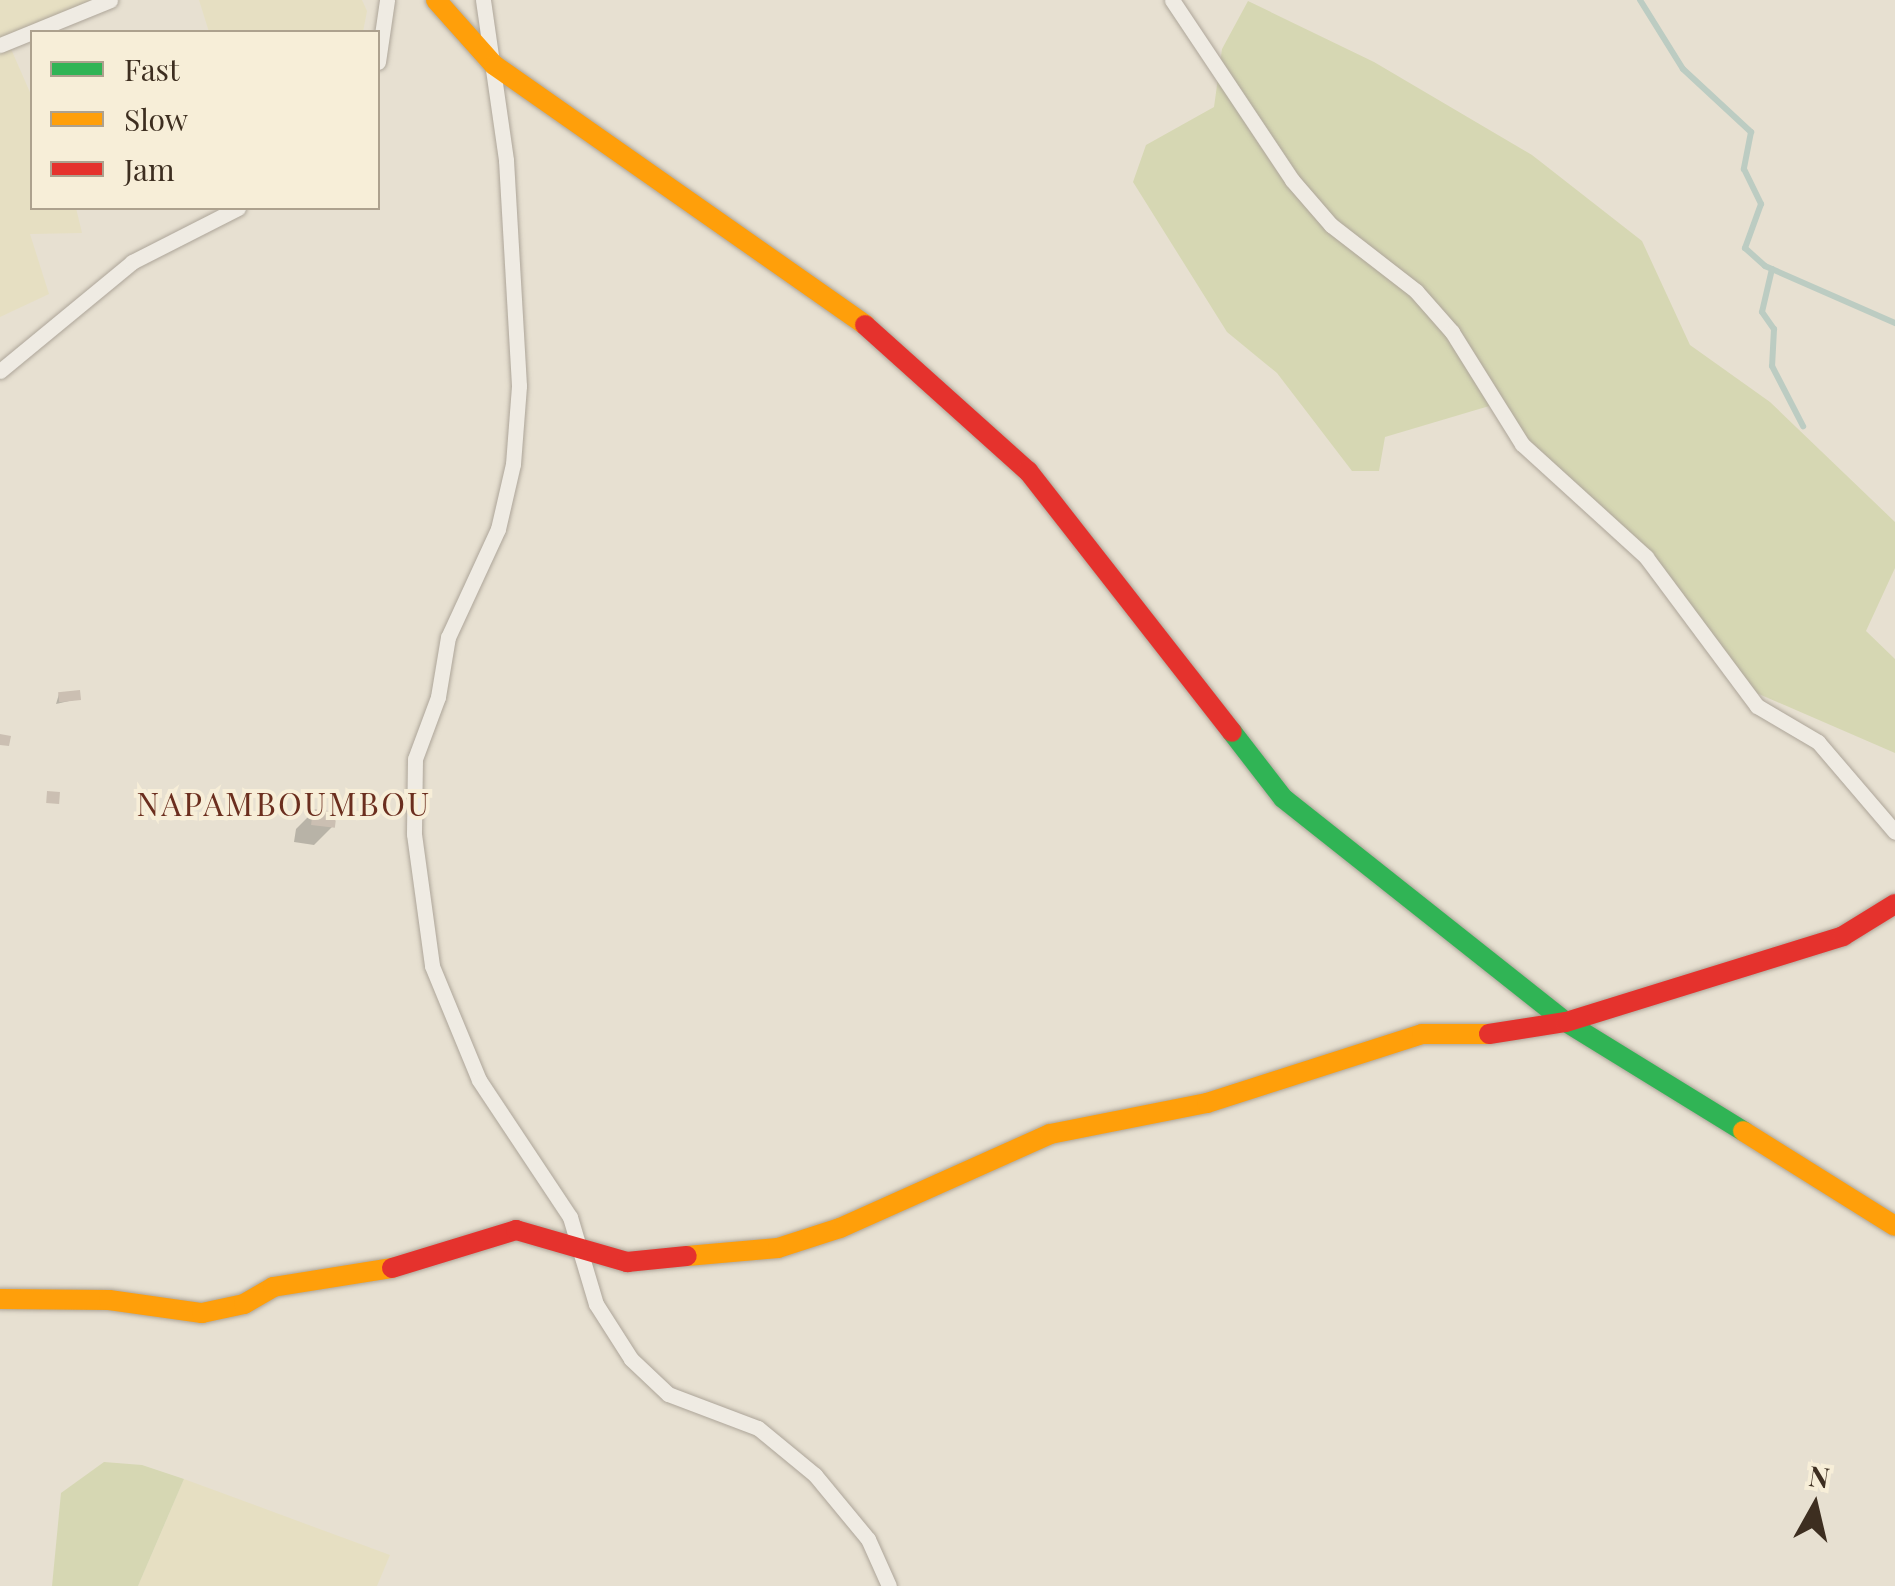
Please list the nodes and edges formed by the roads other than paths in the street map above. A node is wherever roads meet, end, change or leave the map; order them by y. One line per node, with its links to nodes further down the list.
1 (110, 0): 6 (street)
2 (386, 0): 9 (street)
3 (436, 0): 10 (street)
4 (484, 0): 10 (street)
5 (1172, 0): 13 (street)
6 (37, 30)
7 (30, 33): 8 (street)
8 (0, 45)
9 (380, 46)
10 (494, 66): 15 (street); 17 (street)
11 (234, 210): 12 (street)
12 (0, 371)
13 (1895, 832)
14 (1895, 904): 15 (street)
15 (1566, 1022): 16 (street); 17 (street)
16 (1895, 1226)
17 (584, 1252): 18 (street); 19 (street)
18 (0, 1299)
19 (889, 1586)

